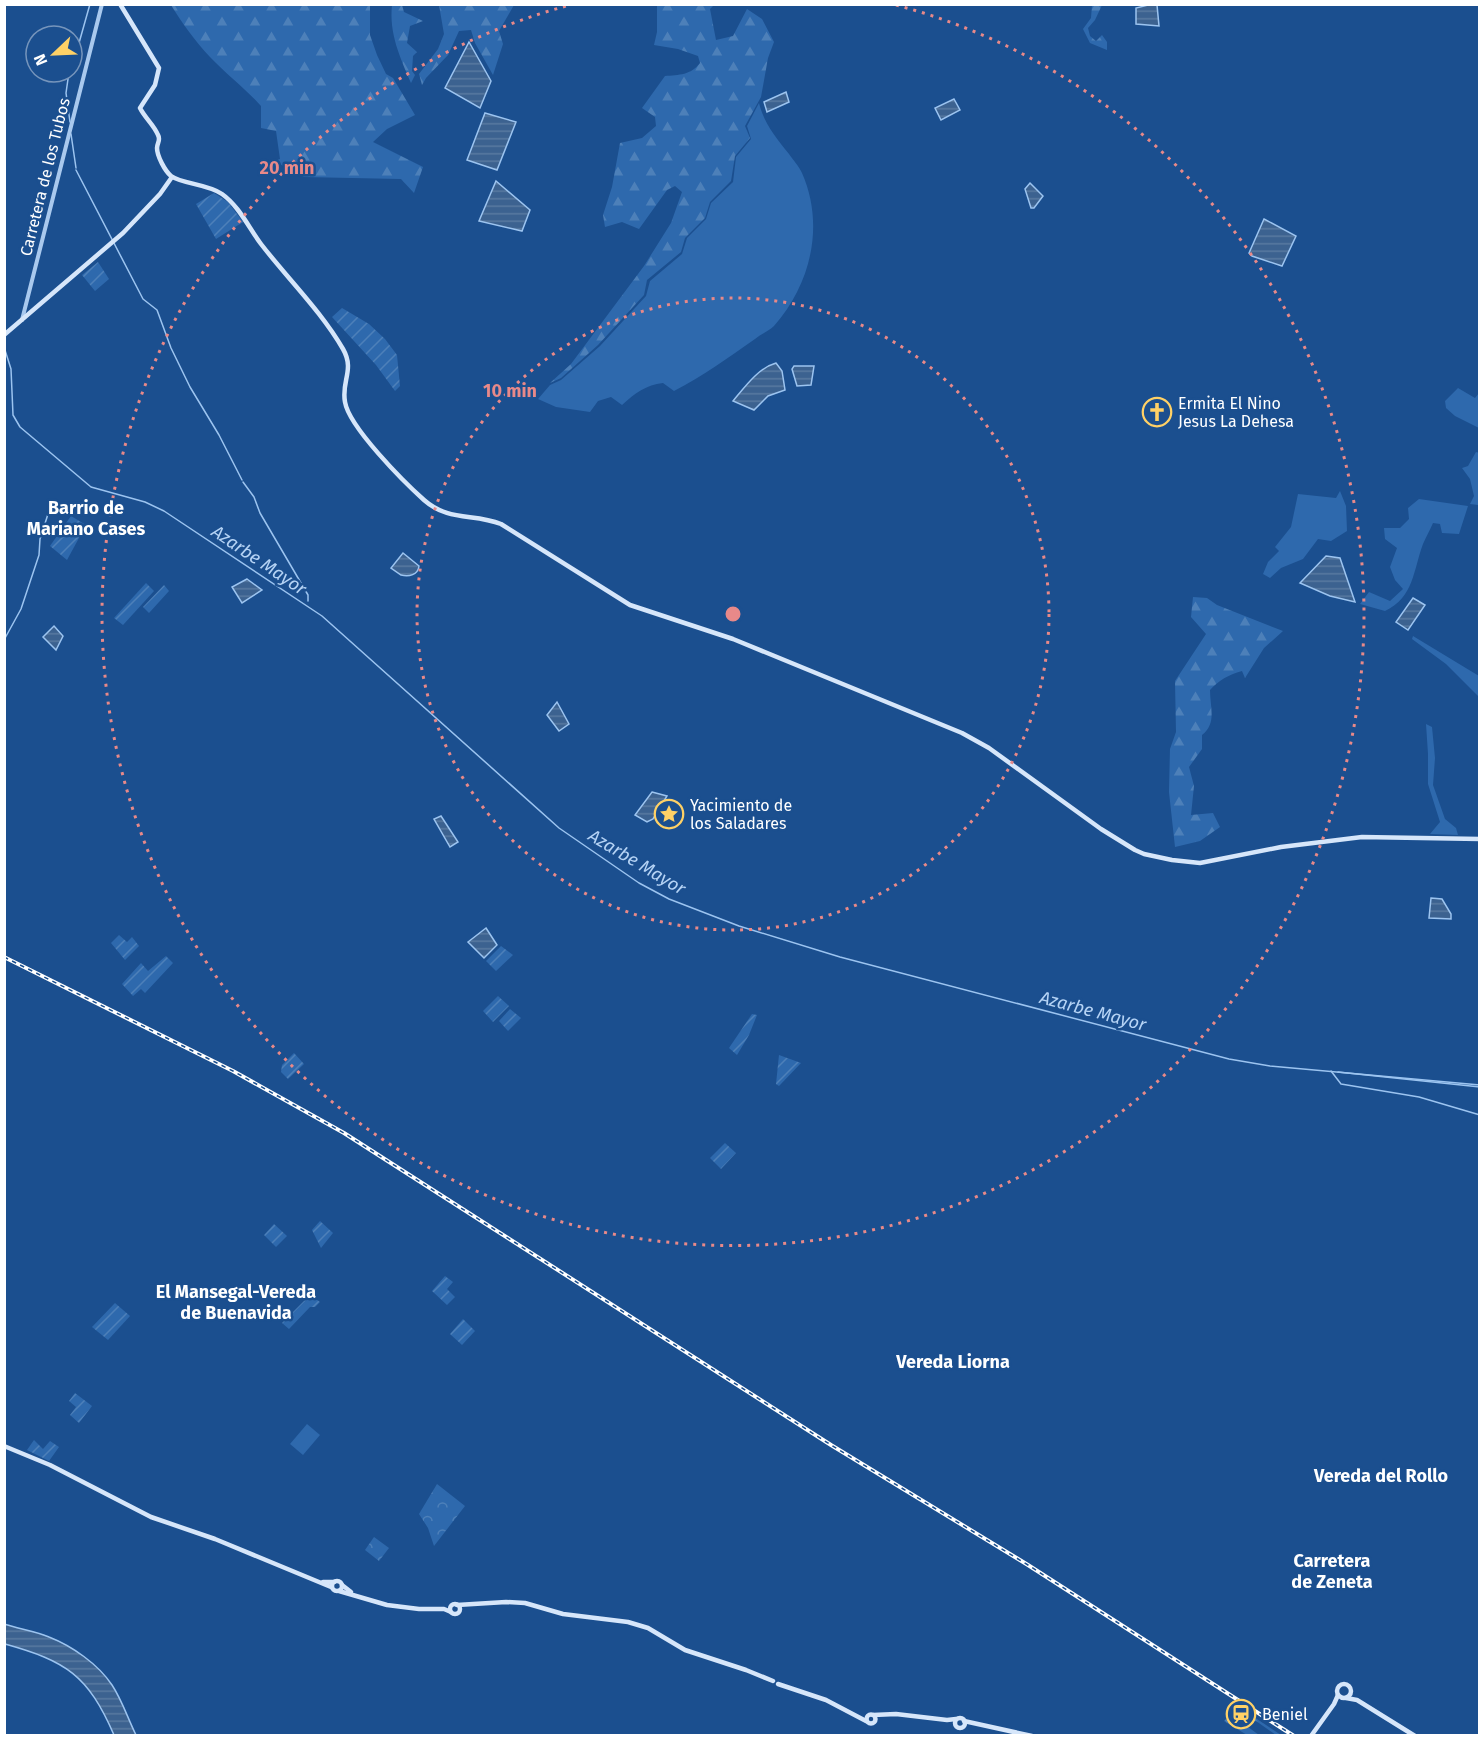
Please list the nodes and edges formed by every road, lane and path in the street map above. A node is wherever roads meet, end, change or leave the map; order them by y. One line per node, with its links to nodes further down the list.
1 (102, 4): 4 (street, Carretera de los Tubos)
2 (120, 4): 3 (main road)
3 (172, 177): 4 (main road); 6 (main road)
4 (22, 320): 5 (main road)
5 (4, 335)
6 (1479, 839)
7 (4, 1446): 8 (main road)
8 (333, 1584): 9 (main road); 9 (main road)
9 (340, 1588): 10 (main road); 11 (main road)
10 (456, 1607): 11 (main road); 11 (main road); 17 (main road)
11 (451, 1612)
12 (1352, 1692): 13 (main road); 14 (main road); 15 (main road)
13 (1338, 1695): 14 (main road); 16 (main road)
14 (1345, 1698): 15 (main road); 16 (main road)
15 (1357, 1701): 23 (main road)
16 (1334, 1704): 21 (main road)
17 (866, 1718): 18 (main road); 18 (main road)
18 (874, 1718): 19 (main road)
19 (956, 1722): 20 (main road); 20 (main road)
20 (964, 1723): 22 (main road)
21 (1312, 1735)
22 (1032, 1736)
23 (1415, 1736)

